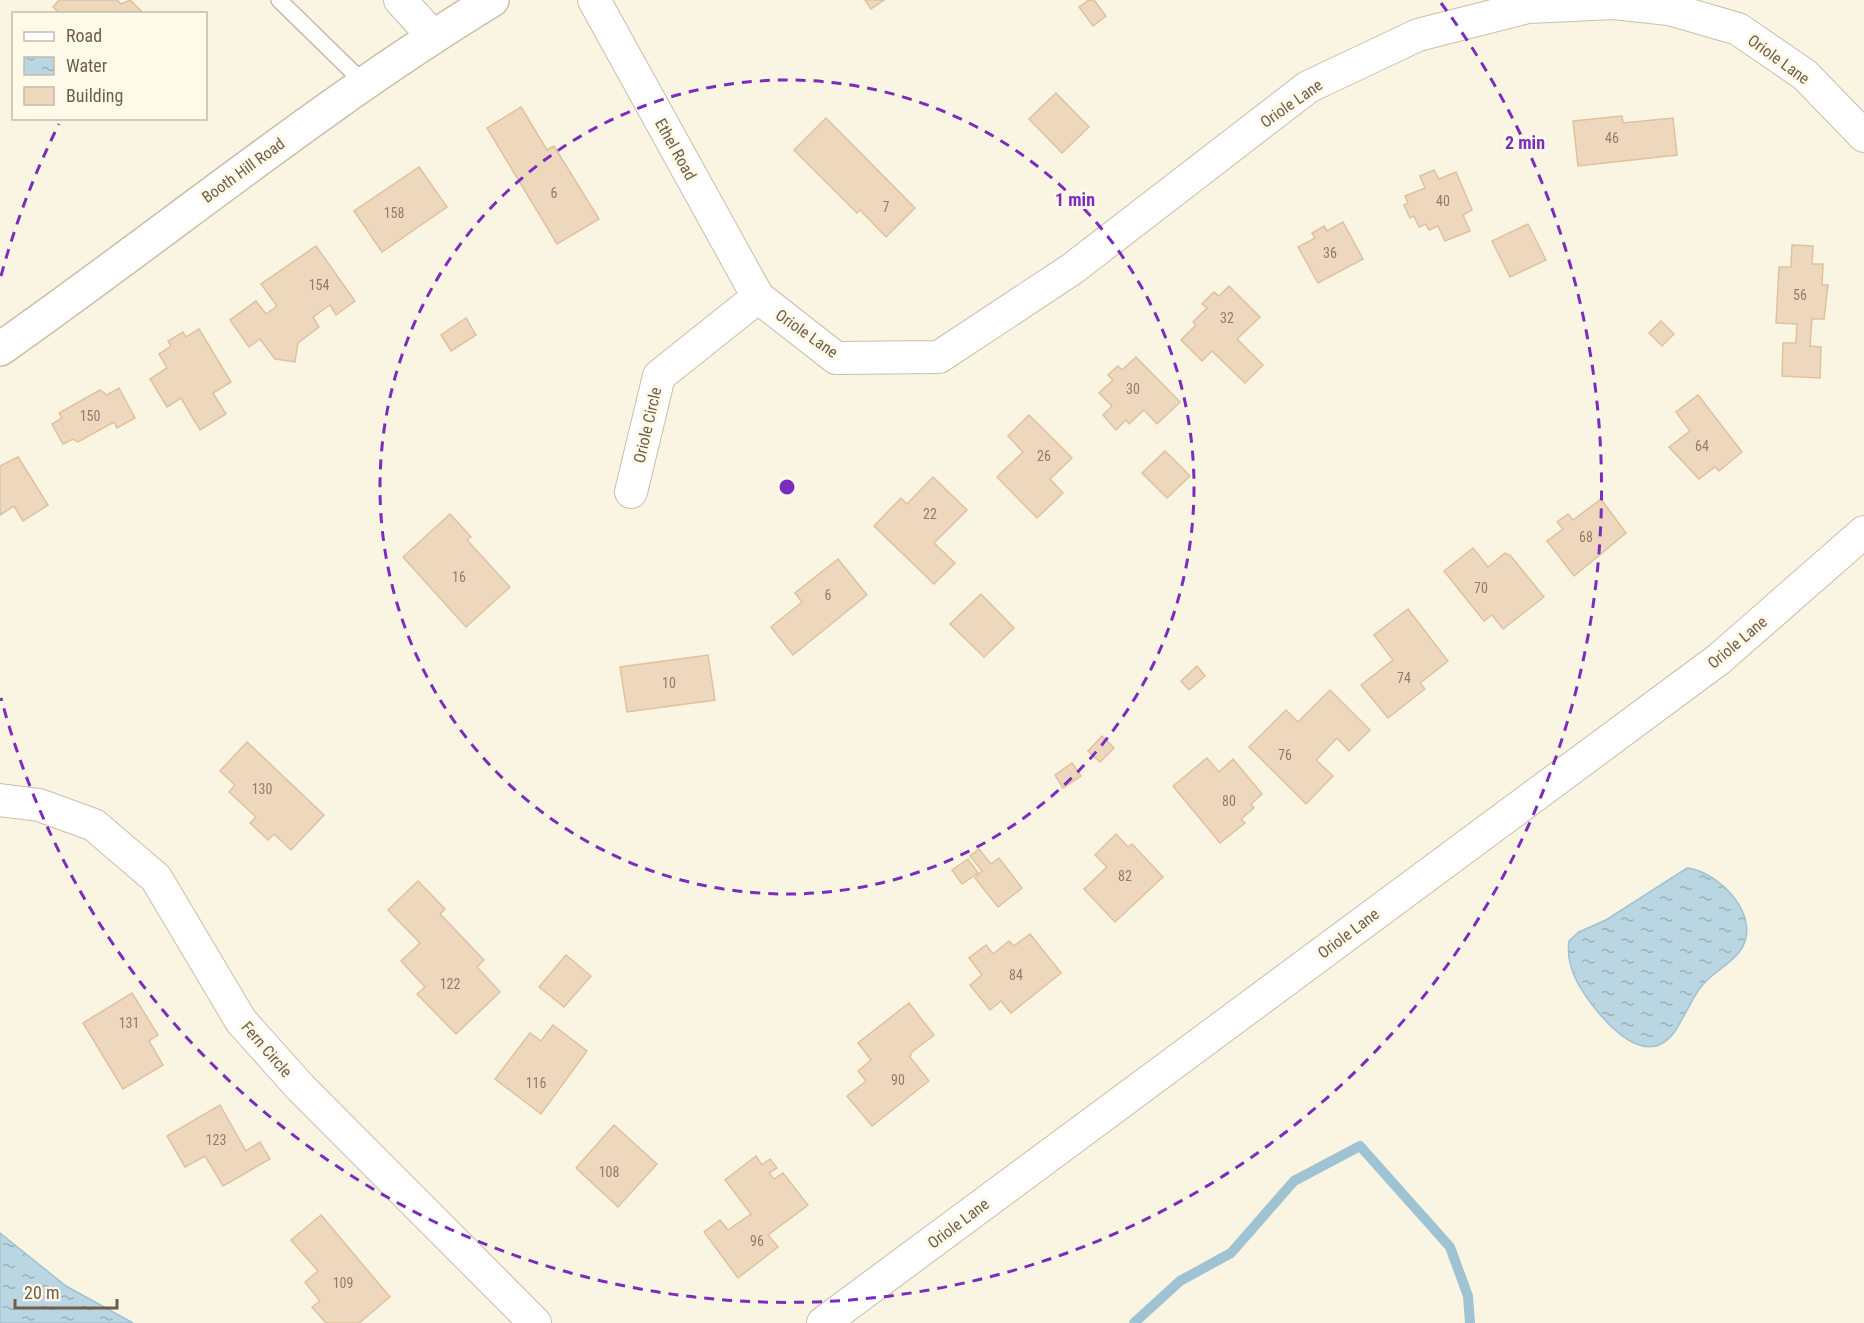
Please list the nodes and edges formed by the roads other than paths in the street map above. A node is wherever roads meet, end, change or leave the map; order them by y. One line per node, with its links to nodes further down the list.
1 (279, 0): 6 (lane)
2 (400, 0): 5 (street)
3 (492, 0): 5 (street, Booth Hill Road)
4 (594, 0): 8 (street, Ethel Road)
5 (433, 36): 6 (street, Booth Hill Road)
6 (365, 84): 9 (street, Booth Hill Road)
7 (1864, 136): 8 (street, Oriole Lane)
8 (758, 297): 10 (street, Oriole Circle)
9 (0, 349)
10 (631, 492)
11 (1864, 532): 14 (street, Oriole Lane)
12 (0, 800): 13 (street, Fern Circle)
13 (535, 1323)
14 (823, 1323)

